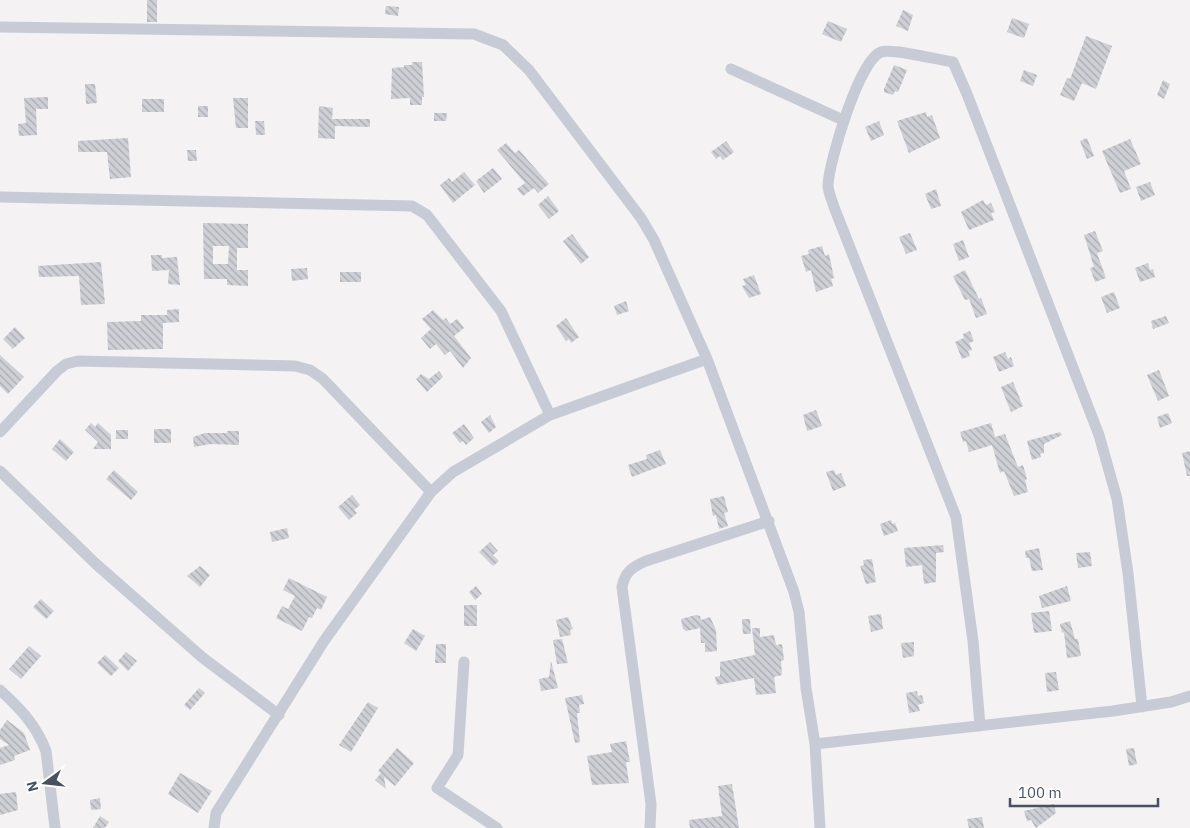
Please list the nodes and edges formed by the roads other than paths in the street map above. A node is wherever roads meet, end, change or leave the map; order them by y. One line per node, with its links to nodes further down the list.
1 (0, 27): 5 (street)
2 (731, 69): 3 (street)
3 (843, 120): 14 (street); 16 (street)
4 (0, 197): 6 (street)
5 (707, 359): 6 (street); 10 (street)
6 (550, 415): 9 (street)
7 (0, 432): 9 (street)
8 (0, 471): 15 (street)
9 (431, 492): 15 (street)
10 (769, 521): 17 (street); 21 (street)
11 (464, 662): 20 (street)
12 (0, 690): 18 (street)
13 (1190, 696): 14 (street)
14 (1142, 707): 16 (street)
15 (279, 714): 19 (street)
16 (980, 726): 17 (street)
17 (815, 744): 22 (street)
18 (55, 828)
19 (214, 828)
20 (497, 828)
21 (650, 828)
22 (820, 828)

